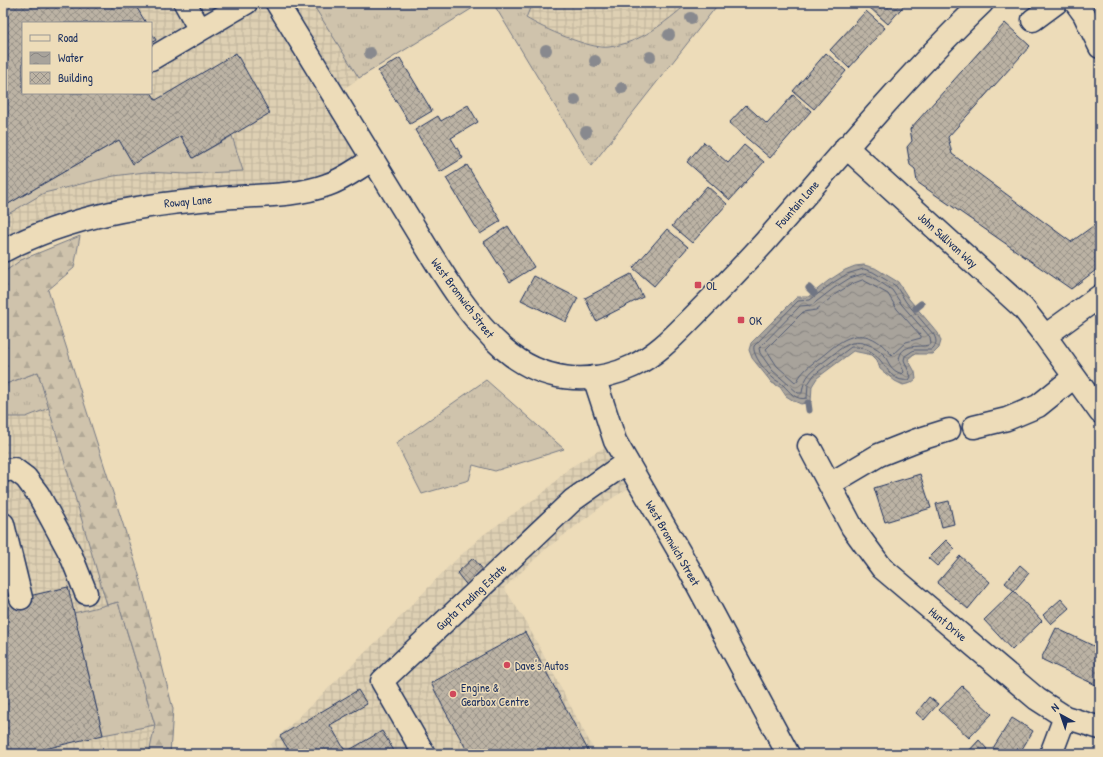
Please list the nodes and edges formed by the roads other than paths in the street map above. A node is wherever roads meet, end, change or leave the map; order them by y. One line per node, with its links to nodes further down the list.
1 (185, 3): 8 (street)
2 (246, 3): 8 (street)
3 (278, 3): 12 (street, West Bromwich Street)
4 (982, 3): 11 (street, Fountain Lane)
5 (1056, 3): 7 (street)
6 (1076, 3): 9 (street)
7 (1033, 20)
8 (200, 30): 10 (street)
9 (1100, 47)
10 (152, 58)
11 (846, 147): 15 (street, John Sullivan Way); 16 (street, Fountain Lane)
12 (372, 160): 13 (street, Roway Lane); 16 (street, West Bromwich Street)
13 (3, 250)
14 (1100, 296): 15 (street)
15 (1045, 336): 17 (street, John Sullivan Way)
16 (594, 377): 22 (street, West Bromwich Street)
17 (1074, 377): 18 (street, John Sullivan Way); 19 (street)
18 (1100, 412)
19 (974, 427)
20 (949, 430): 24 (street)
21 (810, 446): 24 (street, Hunt Drive)
22 (627, 462): 30 (street, Gupta Trading Estate); 31 (street, West Bromwich Street)
23 (3, 471): 26 (street)
24 (830, 484): 28 (street, Hunt Drive)
25 (3, 524): 27 (street)
26 (86, 593)
27 (21, 598)
28 (1065, 717): 29 (street, Hunt Drive); 32 (street)
29 (1100, 728)
30 (424, 754)
31 (788, 754)
32 (1051, 754)

